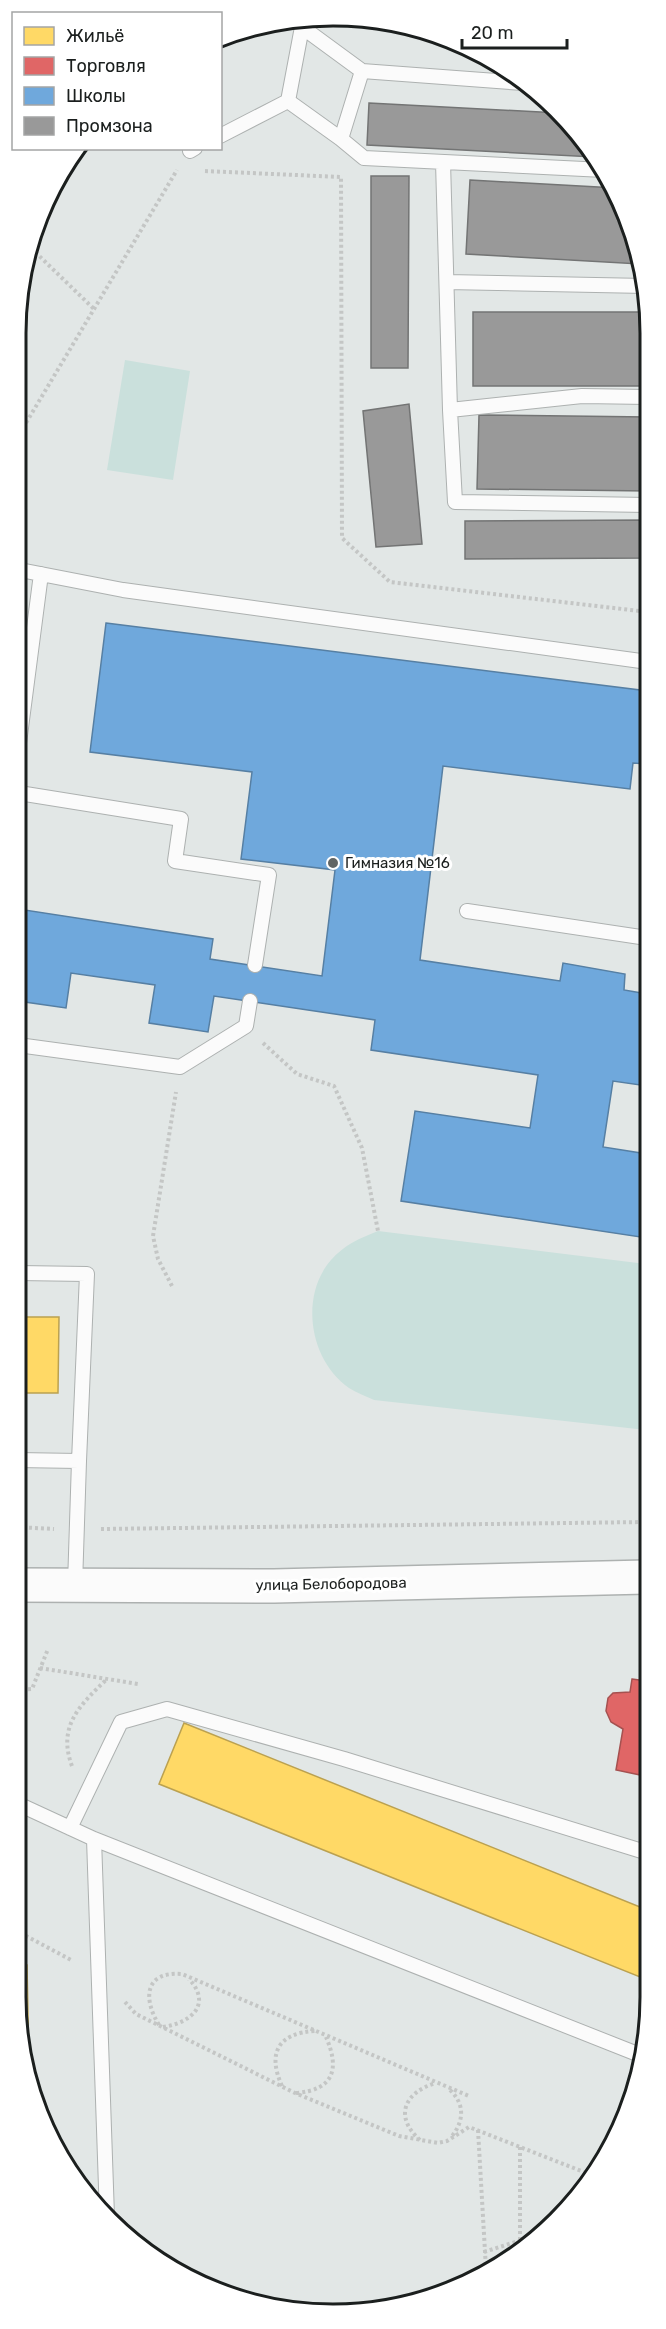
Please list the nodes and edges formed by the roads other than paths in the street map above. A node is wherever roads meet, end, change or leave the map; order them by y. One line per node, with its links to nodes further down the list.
1 (300, 27): 5 (lane)
2 (305, 27): 3 (lane)
3 (362, 71): 4 (lane); 7 (lane)
4 (511, 82)
5 (288, 101): 6 (lane); 7 (lane)
6 (222, 135)
7 (341, 139): 8 (lane)
8 (443, 162): 9 (lane); 10 (lane)
9 (593, 170)
10 (447, 282): 11 (lane); 13 (lane)
11 (637, 286)
12 (640, 397): 13 (lane)
13 (450, 410): 14 (lane)
14 (640, 505)
15 (26, 571): 16 (lane)
16 (41, 574): 17 (lane); 18 (lane)
17 (640, 661)
18 (26, 689)
19 (26, 794): 22 (lane)
20 (467, 911): 21 (lane)
21 (640, 937)
22 (255, 965)
23 (250, 1001): 24 (lane)
24 (26, 1046)
25 (26, 1273): 27 (lane)
26 (26, 1460): 27 (lane)
27 (79, 1461): 30 (lane)
28 (640, 1577): 30 (street, улица Белобородова)
29 (26, 1585): 30 (street, улица Белобородова)
30 (75, 1585)
31 (26, 1808): 32 (lane)
32 (70, 1828): 33 (lane); 34 (lane)
33 (93, 1839): 35 (lane); 36 (lane)
34 (640, 1850)
35 (635, 2053)
36 (107, 2204)

